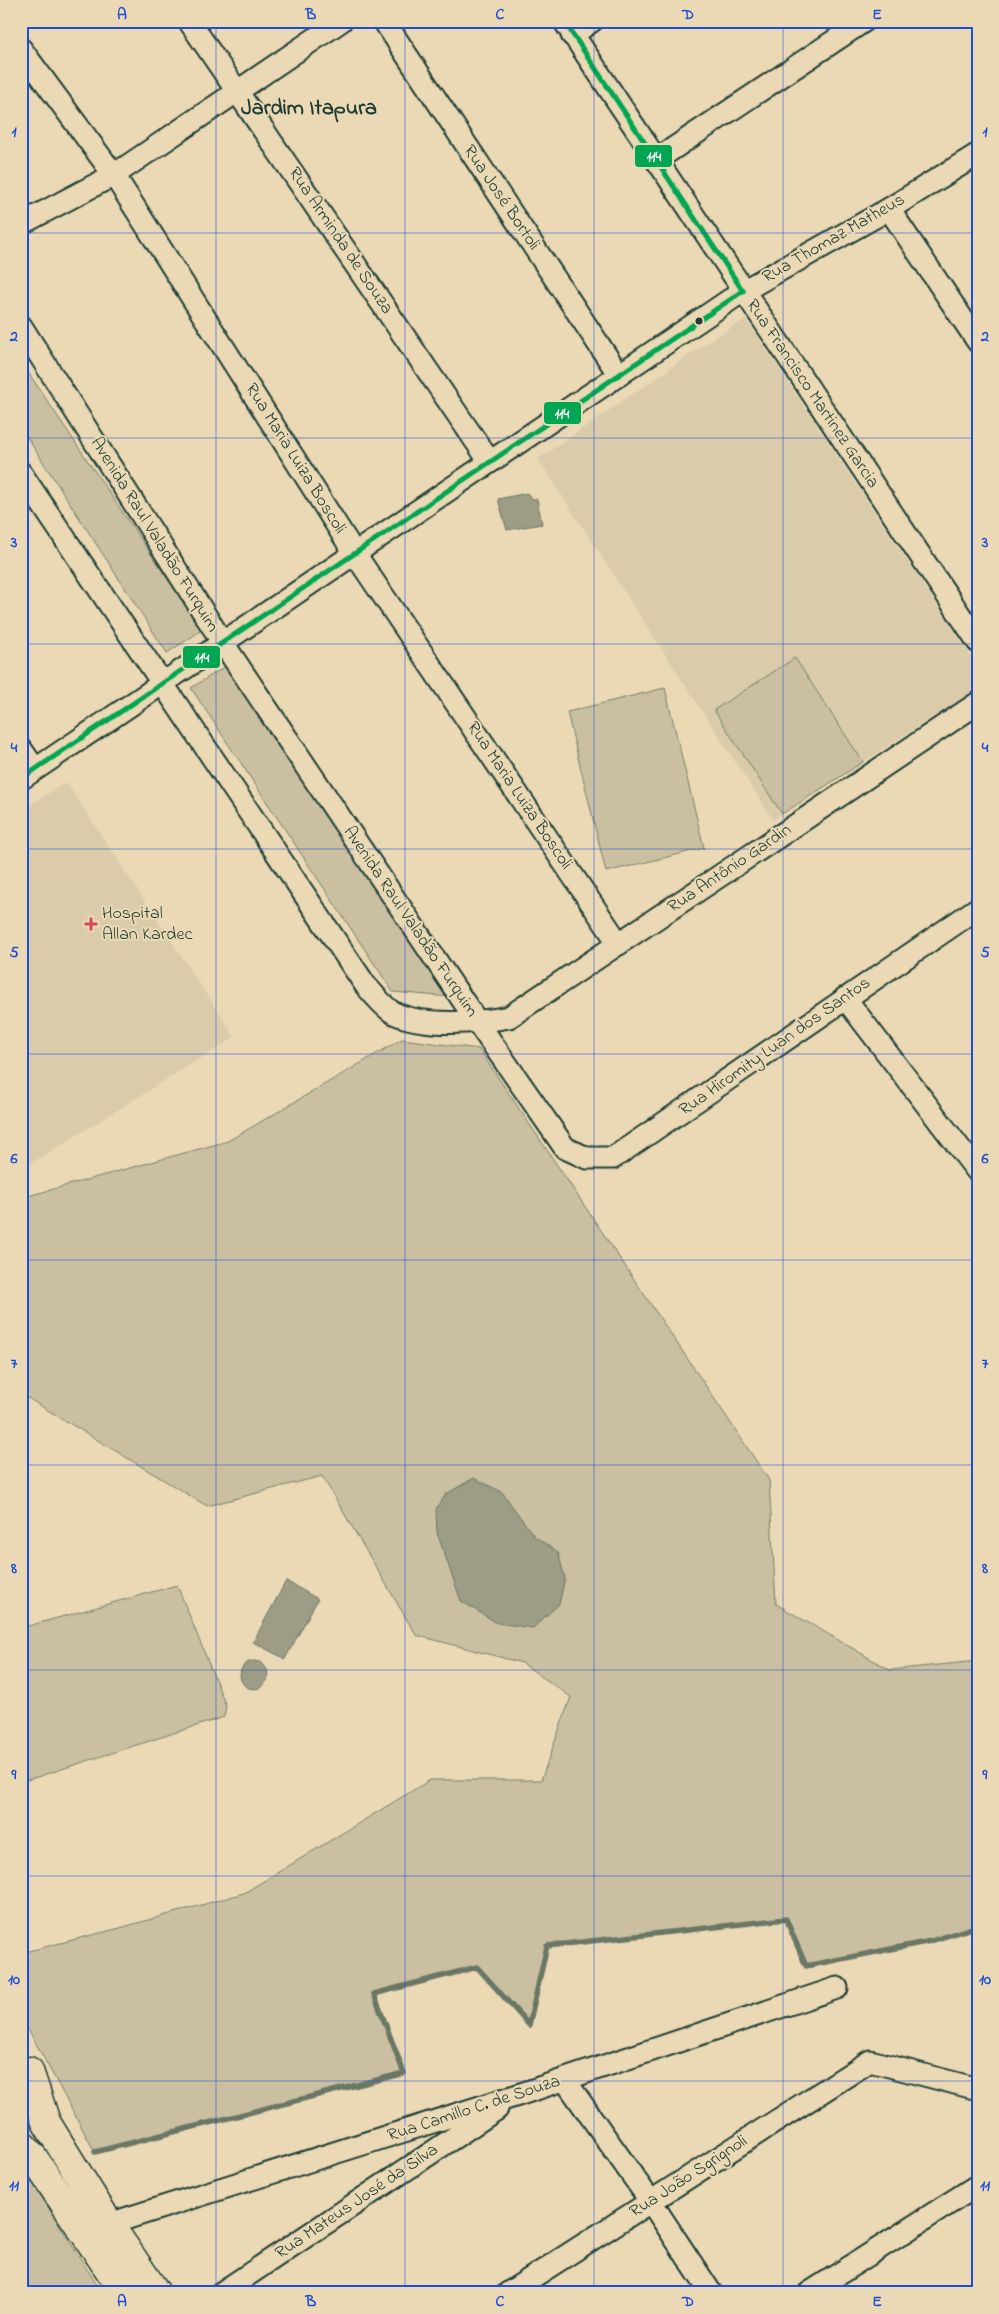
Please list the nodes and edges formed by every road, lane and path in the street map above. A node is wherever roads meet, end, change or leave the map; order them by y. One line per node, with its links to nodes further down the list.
1 (189, 21): 8 (street, Rua Arminda de Souza)
2 (341, 21): 8 (street)
3 (384, 21): 17 (street, Rua José Bortoli)
4 (592, 21): 6 (street)
5 (864, 21): 10 (street)
6 (568, 28): 10 (street, Rua Francisco Martinez Garcia)
7 (21, 49): 11 (street, Rua Maria Luiza Boscoli)
8 (238, 91): 11 (street); 18 (street, Rua Arminda de Souza)
9 (978, 154): 12 (street, Rua Thomaz Matheus)
10 (656, 160): 14 (street, Rua Francisco Martinez Garcia)
11 (114, 175): 13 (street); 20 (street, Rua Maria Luiza Boscoli)
12 (889, 209): 14 (street, Rua Thomaz Matheus); 16 (street)
13 (21, 224)
14 (743, 291): 17 (street, Rua Thomaz Matheus); 21 (street, Rua Francisco Martinez Garcia)
15 (21, 326): 22 (street, Avenida Raul Valadão Furquim)
16 (976, 336)
17 (619, 375): 18 (street, Rua Thomaz Matheus)
18 (490, 462): 20 (street, Rua Thomaz Matheus)
19 (21, 473): 23 (street, Avenida Raul Valadão Furquim)
20 (354, 554): 22 (street, Rua Thomaz Matheus); 28 (street, Rua Maria Luiza Boscoli)
21 (978, 642)
22 (223, 643): 23 (street, Rua Thomaz Matheus); 30 (street, Avenida Raul Valadão Furquim)
23 (163, 683): 26 (street, Rua Thomaz Matheus); 30 (street, Avenida Raul Valadão Furquim)
24 (978, 703): 28 (street, Rua Antônio Gardin)
25 (21, 748): 26 (street)
26 (28, 774)
27 (977, 909): 29 (street, Rua Hiromity Luan dos Santos)
28 (619, 944): 30 (street, Rua Antônio Gardin)
29 (845, 998): 30 (street, Rua Hiromity Luan dos Santos); 31 (street)
30 (478, 1023)
31 (978, 1172)
32 (836, 1988): 34 (street, Rua Camillo C. de Souza)
33 (25, 2062): 37 (main road); 41 (main road)
34 (564, 2080): 36 (street, Rua Camillo C. de Souza); 40 (street)
35 (975, 2092): 40 (street, Rua João Sgrignoli)
36 (518, 2095): 41 (street, Rua Camillo C. de Souza); 44 (street, Rua Mateus José da Silva)
37 (21, 2102)
38 (21, 2144): 42 (main road)
39 (978, 2185): 47 (street)
40 (651, 2202): 45 (street, Rua João Sgrignoli); 46 (street)
41 (110, 2224): 43 (main road)
42 (125, 2293)
43 (156, 2293)
44 (221, 2293)
45 (508, 2293)
46 (711, 2293)
47 (809, 2293)

